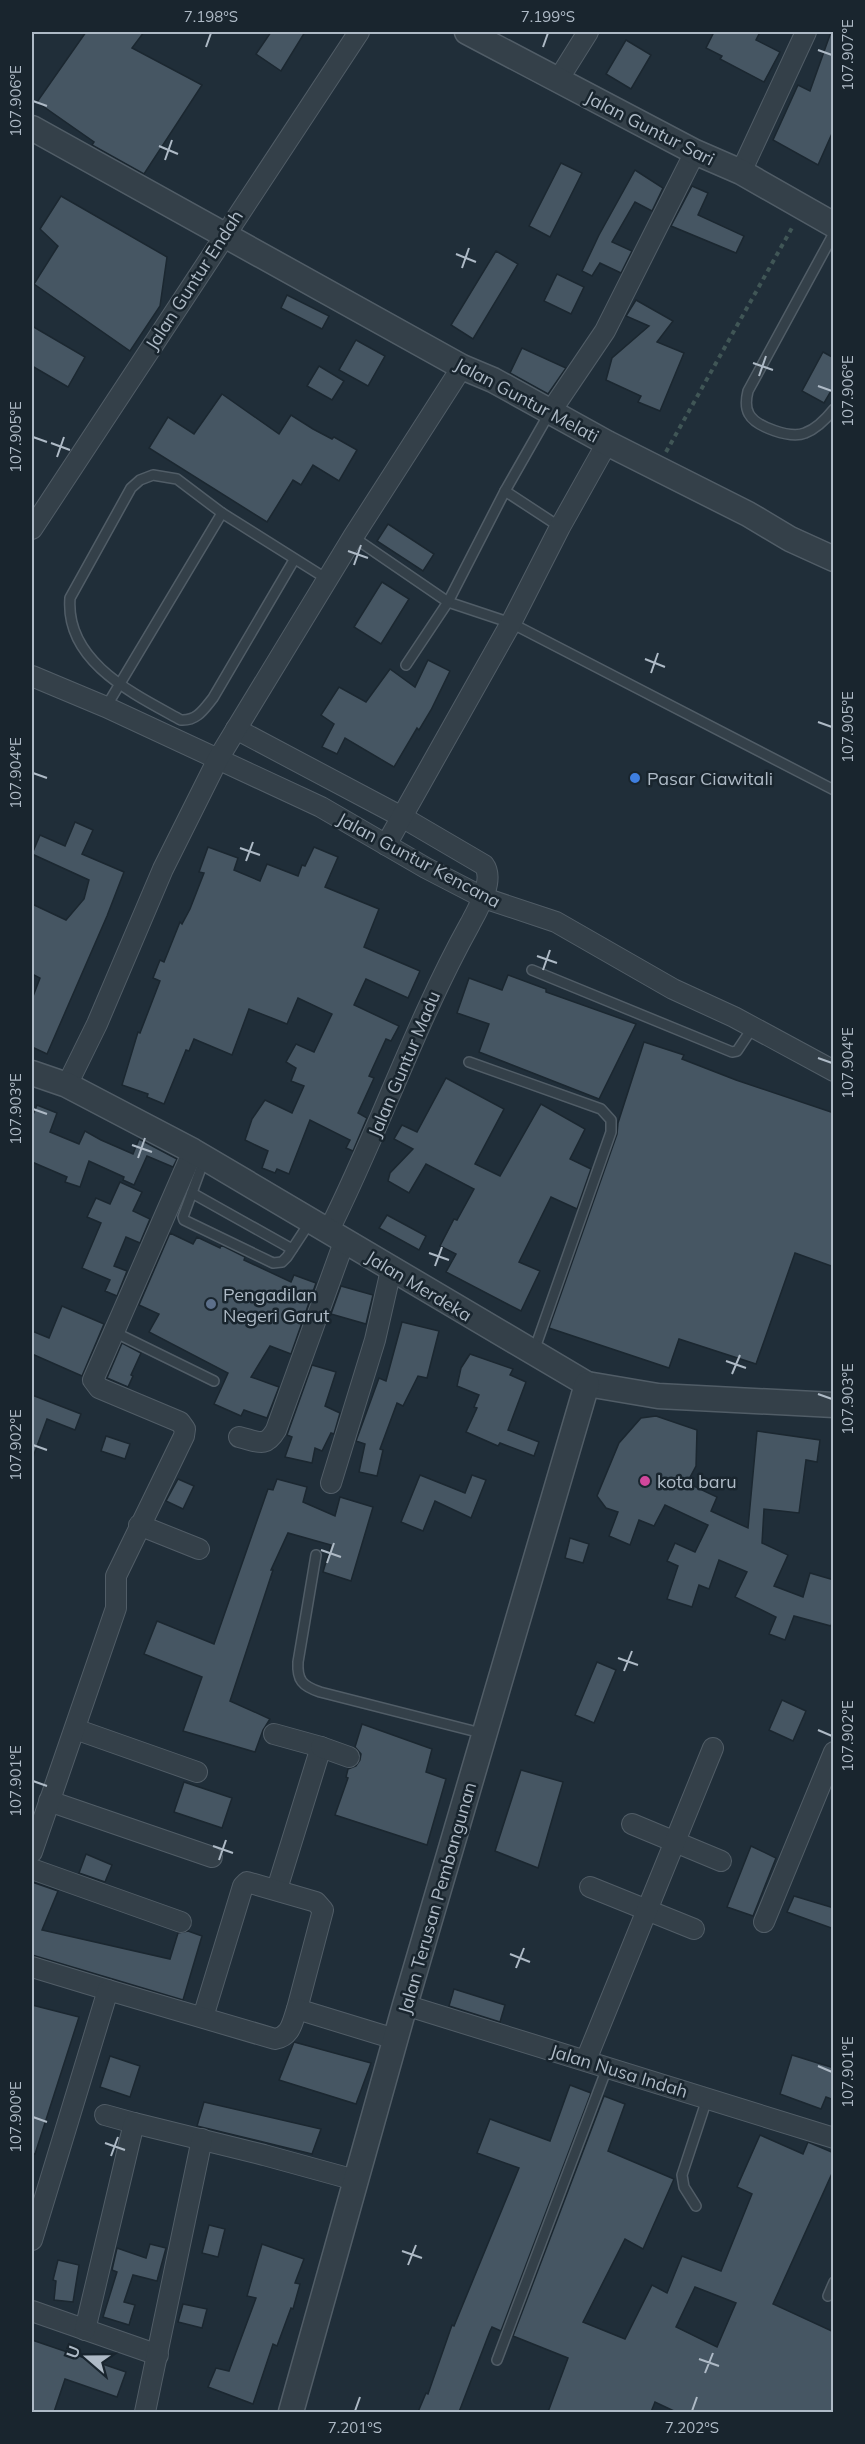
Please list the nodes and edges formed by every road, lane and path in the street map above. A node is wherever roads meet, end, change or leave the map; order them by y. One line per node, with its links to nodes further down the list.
1 (359, 32): 12 (street, Jalan Guntur Endah)
2 (467, 32): 5 (street, Jalan Guntur Sari)
3 (588, 32): 5 (street)
4 (806, 32): 8 (street)
5 (558, 81): 7 (street, Jalan Guntur Sari)
6 (32, 128): 12 (street, Jalan Guntur Melati)
7 (695, 152): 8 (street, Jalan Guntur Sari); 15 (street)
8 (741, 172): 9 (street, Jalan Guntur Sari)
9 (803, 208): 10 (street, Jalan Guntur Sari); 17 (path)
10 (834, 225)
11 (834, 233): 14 (lane)
12 (224, 235): 13 (street, Jalan Guntur Melati); 21 (street, Jalan Guntur Endah)
13 (462, 367): 15 (street, Jalan Guntur Melati); 22 (street)
14 (834, 409)
15 (550, 411): 16 (street, Jalan Guntur Melati); 18 (lane)
16 (608, 443): 17 (street, Jalan Guntur Melati); 20 (street)
17 (657, 468): 23 (street, Jalan Guntur Melati)
18 (505, 491): 20 (lane); 26 (lane)
19 (222, 513): 24 (lane); 30 (lane); 30 (lane)
20 (560, 527): 27 (street)
21 (32, 529)
22 (353, 537): 25 (street); 26 (lane)
23 (834, 559)
24 (294, 560): 25 (lane); 30 (lane)
25 (327, 579): 32 (street)
26 (448, 602): 27 (lane); 28 (lane)
27 (511, 623): 34 (lane); 35 (street)
28 (406, 665)
29 (32, 676): 31 (street, Jalan Guntur Kencana)
30 (120, 686): 31 (lane)
31 (106, 707): 33 (street, Jalan Guntur Kencana)
32 (236, 729): 33 (street); 35 (street)
33 (218, 759): 36 (street, Jalan Guntur Kencana); 43 (street)
34 (834, 790)
35 (402, 817): 36 (street); 37 (street)
36 (386, 845): 37 (street, Jalan Guntur Kencana)
37 (484, 898): 39 (street, Jalan Guntur Kencana); 46 (street, Jalan Guntur Madu)
38 (532, 970): 39 (lane)
39 (753, 1028): 41 (street, Jalan Guntur Kencana)
40 (469, 1062): 50 (lane)
41 (834, 1071)
42 (32, 1073): 43 (street, Jalan Merdeka)
43 (67, 1085): 44 (street, Jalan Merdeka)
44 (199, 1155): 45 (lane); 46 (street, Jalan Merdeka); 49 (street)
45 (192, 1193): 47 (lane); 47 (lane)
46 (327, 1232): 47 (lane); 48 (street, Jalan Merdeka); 54 (street, Jalan Guntur Madu)
47 (292, 1249)
48 (391, 1270): 50 (street, Jalan Merdeka); 55 (street)
49 (112, 1331): 51 (lane); 56 (street)
50 (533, 1353): 52 (street, Jalan Merdeka)
51 (214, 1382)
52 (587, 1384): 53 (street, Jalan Merdeka); 61 (street, Jalan Terusan Pembangunan)
53 (834, 1405)
54 (239, 1437)
55 (331, 1483)
56 (139, 1525): 57 (street); 59 (street)
57 (199, 1550)
58 (316, 1555): 61 (lane)
59 (75, 1729): 66 (street); 67 (street)
60 (274, 1734): 62 (street)
61 (485, 1734): 82 (street, Jalan Terusan Pembangunan)
62 (321, 1747): 65 (street); 75 (street)
63 (713, 1748): 69 (street)
64 (834, 1752): 78 (street)
65 (349, 1757)
66 (197, 1773)
67 (49, 1802): 70 (street); 71 (street)
68 (632, 1824): 69 (street)
69 (676, 1842): 72 (street); 76 (street)
70 (32, 1852)
71 (212, 1857)
72 (721, 1861)
73 (32, 1869): 77 (street)
74 (590, 1887): 76 (street)
75 (277, 1889): 83 (street); 84 (street)
76 (647, 1909): 79 (street); 86 (street)
77 (181, 1922)
78 (764, 1922)
79 (694, 1929)
80 (32, 1967): 81 (street)
81 (108, 1990): 84 (street); 95 (street)
82 (405, 2005): 85 (street, Jalan Terusan Pembangunan); 86 (street, Jalan Nusa Indah)
83 (297, 2009): 84 (street); 85 (street)
84 (203, 2017)
85 (395, 2039): 93 (street, Jalan Terusan Pembangunan)
86 (586, 2060): 87 (street, Jalan Nusa Indah)
87 (607, 2068): 88 (street, Jalan Nusa Indah); 101 (lane)
88 (707, 2098): 91 (street, Jalan Nusa Indah); 94 (lane)
89 (105, 2115): 90 (street)
90 (134, 2123): 92 (street); 99 (street)
91 (834, 2138)
92 (202, 2139): 93 (street); 100 (street)
93 (355, 2180): 103 (street, Jalan Terusan Pembangunan)
94 (696, 2206)
95 (32, 2240)
96 (834, 2282): 97 (lane)
97 (828, 2296)
98 (32, 2311): 99 (street)
99 (85, 2330): 100 (street)
100 (158, 2355): 102 (street)
101 (497, 2360)
102 (145, 2412)
103 (291, 2412)

